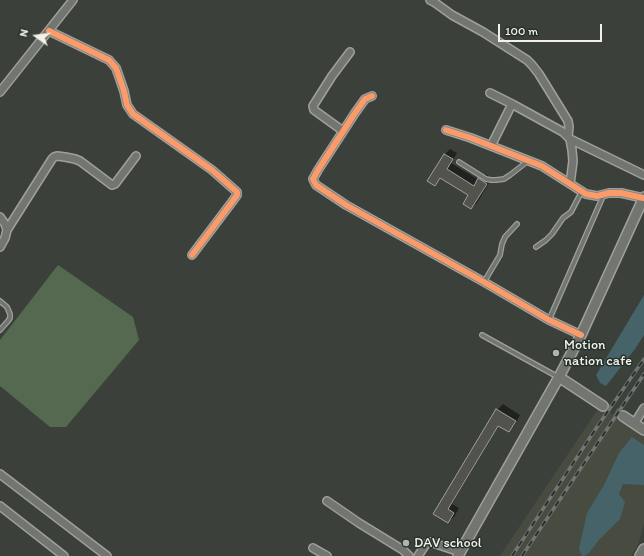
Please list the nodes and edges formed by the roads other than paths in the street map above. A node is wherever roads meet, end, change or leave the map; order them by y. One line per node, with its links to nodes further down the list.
1 (73, 0): 3 (street)
2 (430, 0): 11 (street)
3 (49, 31): 5 (street); 26 (street)
4 (350, 52): 10 (street)
5 (0, 92)
6 (490, 93): 8 (street)
7 (372, 96): 10 (street)
8 (512, 104): 11 (street); 12 (street)
9 (446, 130): 12 (street)
10 (343, 131): 27 (street)
11 (569, 138): 16 (street); 17 (street)
12 (491, 146): 14 (street)
13 (136, 156): 23 (street)
14 (528, 161): 15 (lane); 17 (street)
15 (459, 162)
16 (644, 175)
17 (570, 184): 18 (street)
18 (582, 191): 19 (street); 25 (lane)
19 (604, 194): 20 (street); 29 (lane)
20 (644, 198): 32 (main road)
21 (0, 216): 23 (street)
22 (518, 224): 27 (lane)
23 (7, 230): 24 (street)
24 (0, 247)
25 (536, 247)
26 (192, 255)
27 (484, 282): 29 (street)
28 (0, 301): 30 (lane)
29 (549, 320): 32 (street)
30 (0, 330)
31 (482, 335): 33 (lane)
32 (581, 335): 33 (main road)
33 (559, 377): 34 (main road); 44 (main road)
34 (603, 406)
35 (644, 408): 37 (street)
36 (623, 416): 37 (main road)
37 (634, 424): 38 (main road)
38 (644, 430)
39 (0, 474): 46 (street)
40 (327, 501): 48 (street)
41 (0, 506): 45 (street)
42 (313, 548): 47 (street)
43 (644, 549): 50 (main road)
44 (459, 554): 49 (street)
45 (64, 556)
46 (107, 556)
47 (327, 556)
48 (409, 556)
49 (418, 556)
50 (640, 556)

